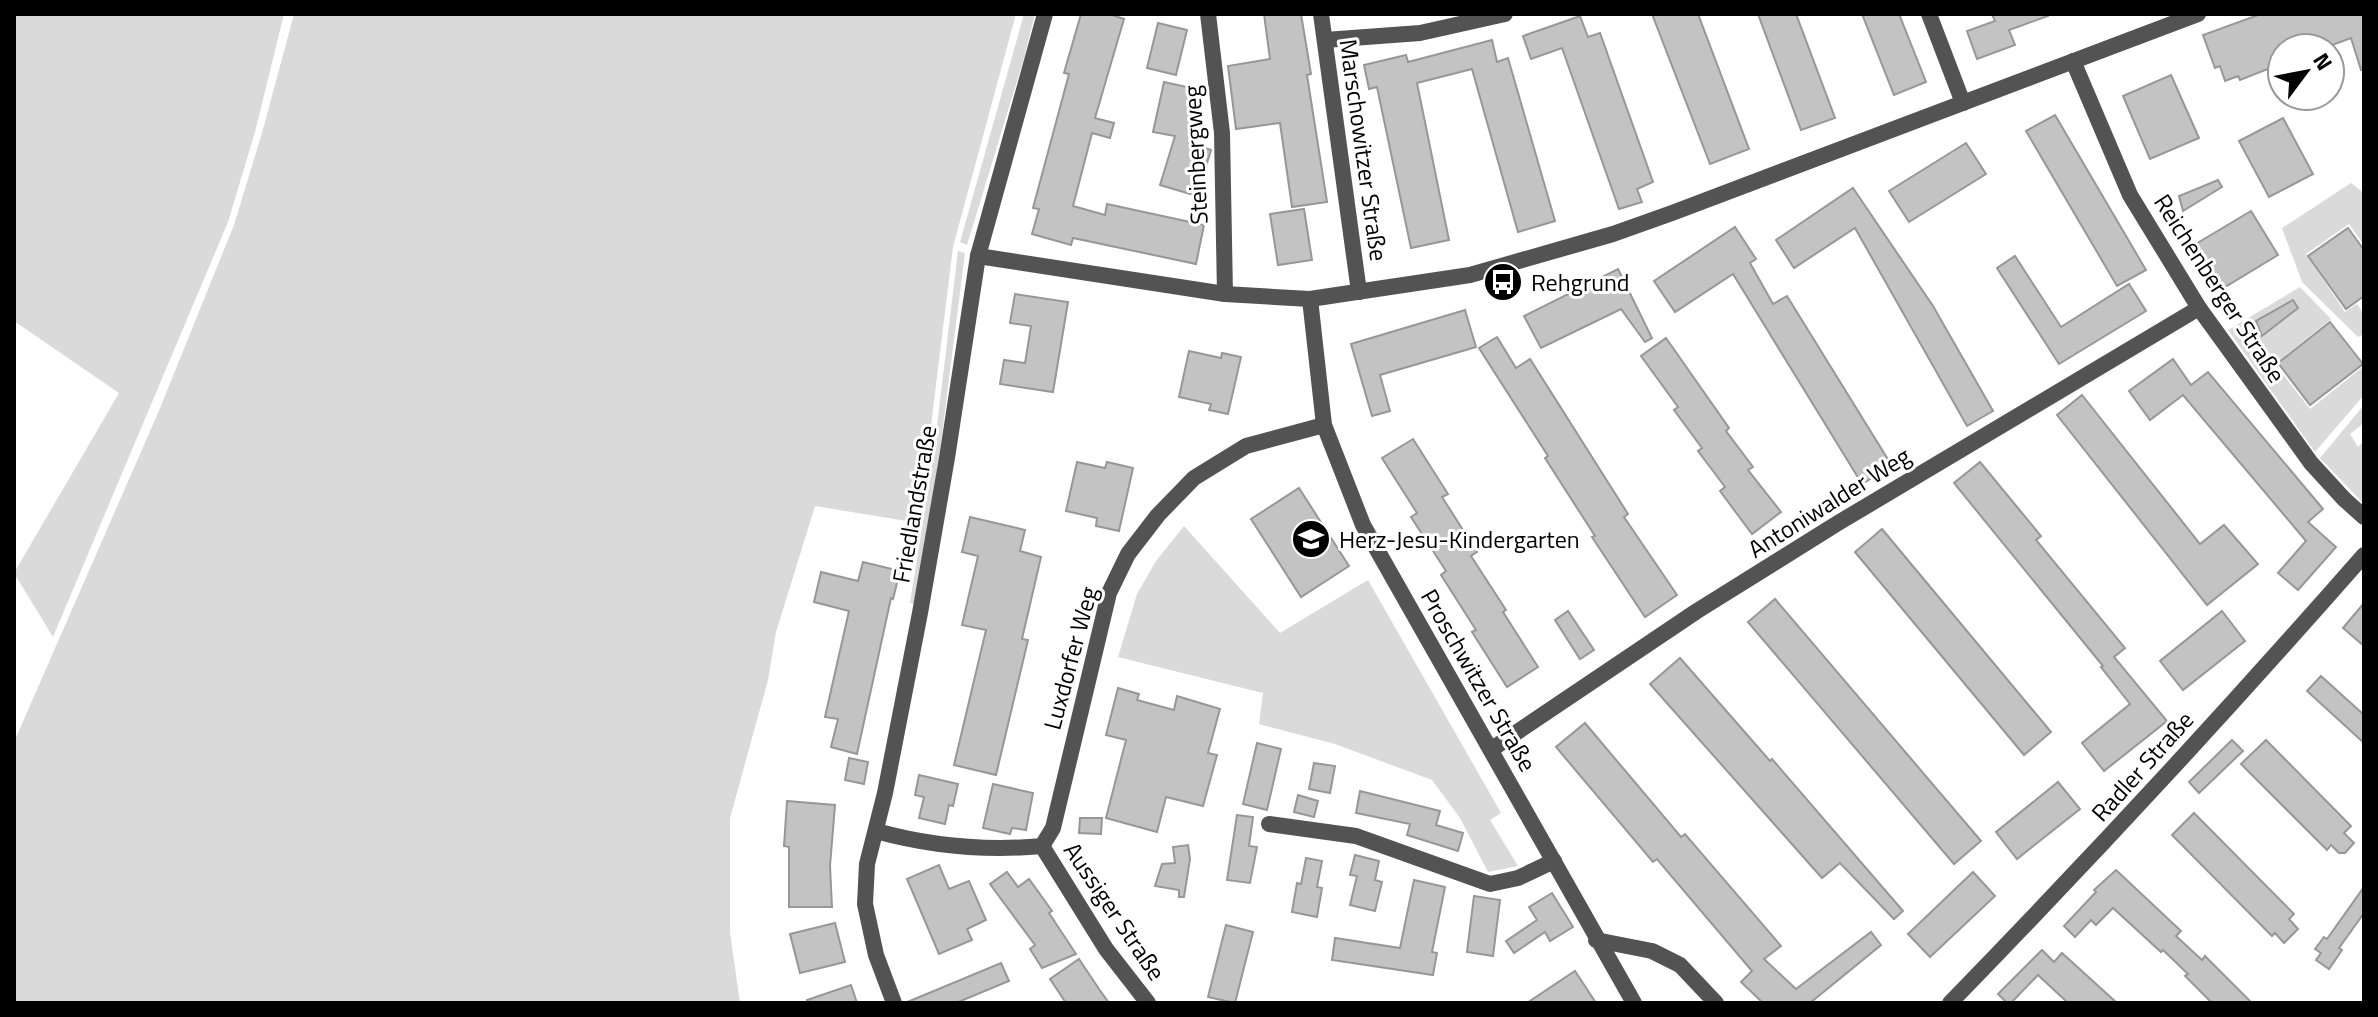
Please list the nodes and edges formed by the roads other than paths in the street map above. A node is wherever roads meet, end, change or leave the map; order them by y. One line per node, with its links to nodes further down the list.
1 (1045, 14): 10 (street, Friedlandstraße)
2 (1208, 14): 12 (street, Steinbergweg)
3 (1321, 14): 7 (street, Marschowitzer Straße)
4 (1505, 14): 7 (street)
5 (1929, 14): 9 (street)
6 (2198, 14): 8 (street)
7 (1325, 40): 11 (street, Marschowitzer Straße)
8 (2073, 61): 9 (street); 14 (street, Reichenberger Straße)
9 (1963, 103): 11 (street)
10 (978, 256): 12 (street); 20 (street, Friedlandstraße)
11 (1359, 292): 13 (street)
12 (1225, 294): 13 (street)
13 (1310, 299): 15 (street, Proschwitzer Straße)
14 (2199, 308): 16 (street, Reichenberger Straße); 18 (street, Antoniwalder Weg)
15 (1324, 425): 18 (street, Proschwitzer Straße); 21 (street, Luxdorfer Weg)
16 (2364, 517)
17 (2364, 555): 28 (street, Radler Straße)
18 (1492, 749): 22 (street, Proschwitzer Straße)
19 (1269, 824): 22 (street)
20 (876, 831): 21 (street); 24 (street, Friedlandstraße)
21 (1042, 846): 25 (street, Aussiger Straße)
22 (1554, 861): 23 (street, Proschwitzer Straße)
23 (1596, 940): 26 (street, Proschwitzer Straße); 27 (street)
24 (894, 1003)
25 (1148, 1003)
26 (1634, 1003)
27 (1716, 1003)
28 (1950, 1003)

